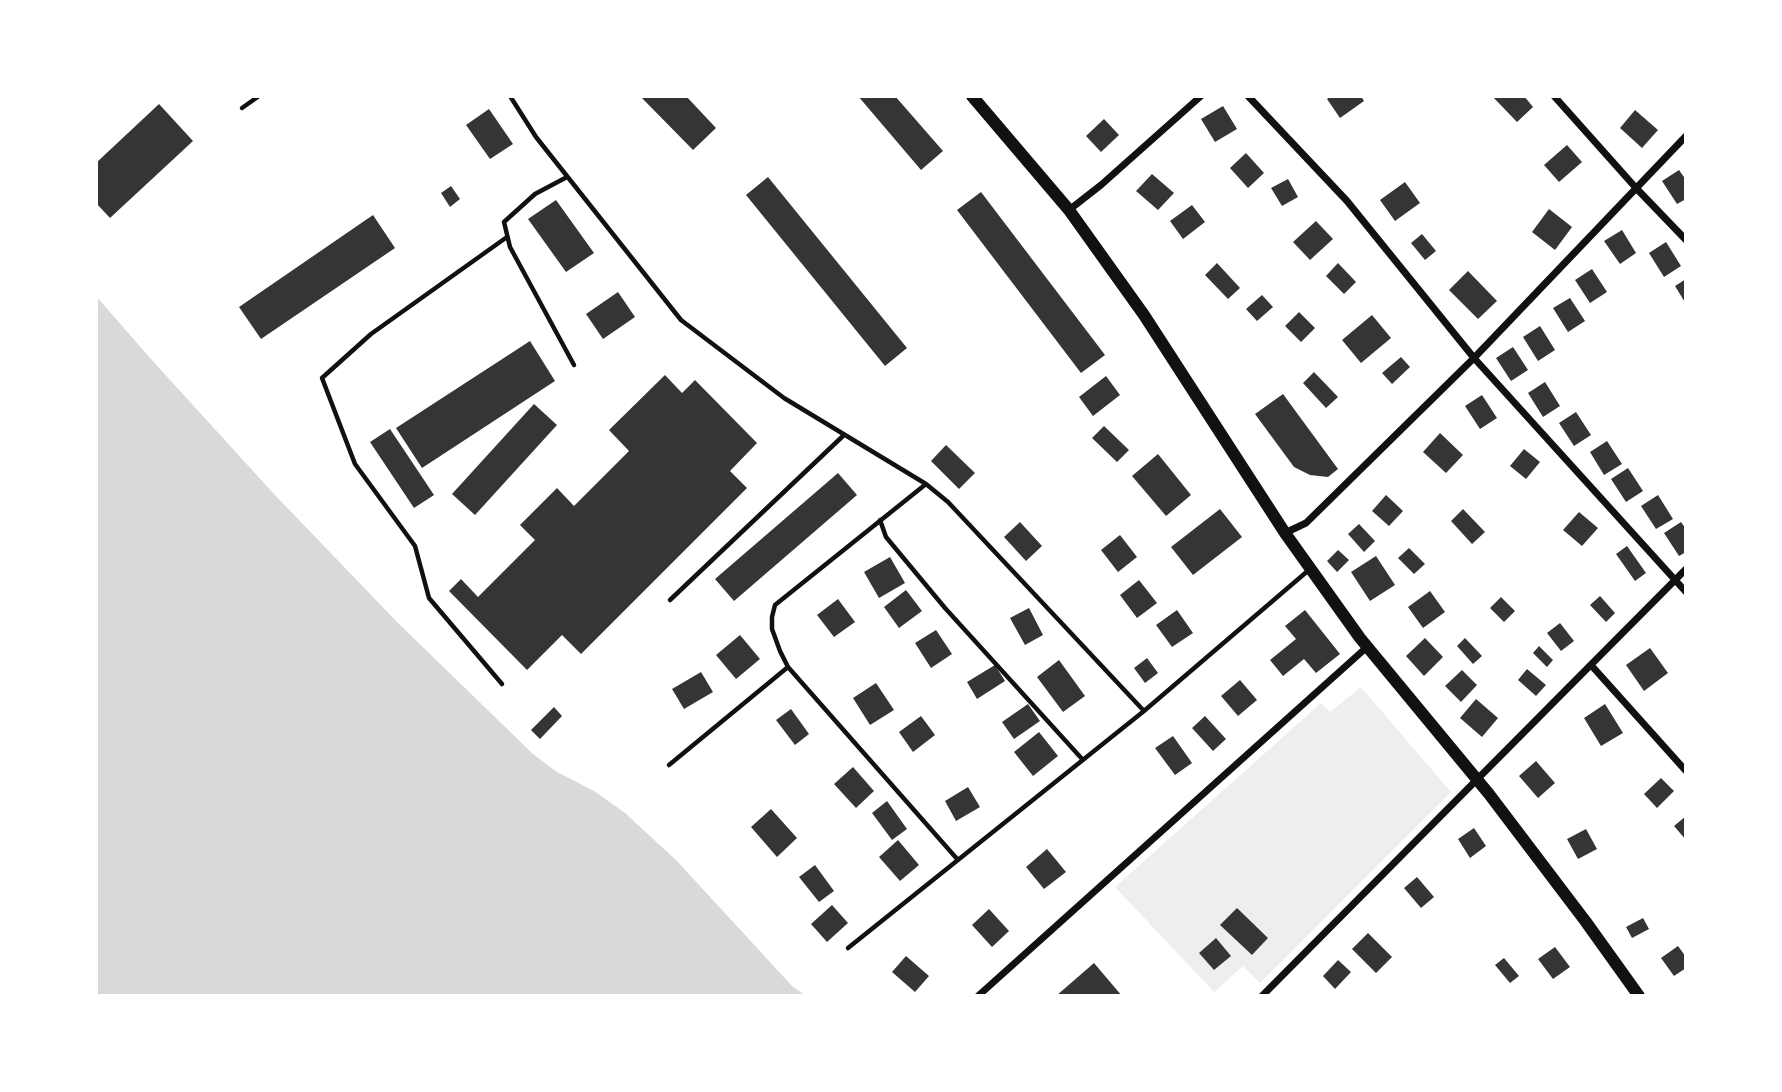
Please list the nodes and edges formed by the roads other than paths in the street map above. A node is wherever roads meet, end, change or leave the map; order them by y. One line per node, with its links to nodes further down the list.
1 (259, 96): 7 (lane)
2 (510, 96): 9 (lane)
3 (972, 96): 11 (main road)
4 (1201, 96): 11 (street)
5 (1248, 96): 14 (street)
6 (1555, 96): 10 (street)
7 (242, 108)
8 (1686, 136): 10 (street)
9 (567, 177): 12 (lane); 16 (lane)
10 (1636, 188): 13 (street); 14 (street)
11 (1069, 210): 19 (main road)
12 (508, 237): 15 (lane); 28 (lane)
13 (1686, 240)
14 (1474, 358): 19 (street); 22 (street)
15 (574, 365)
16 (844, 435): 17 (lane); 24 (lane)
17 (926, 484): 18 (lane); 29 (lane)
18 (880, 520): 27 (lane); 30 (lane)
19 (1285, 533): 20 (main road)
20 (1310, 568): 25 (main road); 29 (lane)
21 (1686, 569): 22 (street)
22 (1675, 580): 23 (street); 26 (street)
23 (1686, 592)
24 (670, 600)
25 (1367, 647): 33 (main road); 36 (street)
26 (1591, 665): 32 (street); 33 (street)
27 (788, 667): 31 (lane); 34 (lane)
28 (502, 684)
29 (1144, 711): 30 (lane)
30 (1083, 760): 34 (lane)
31 (669, 765)
32 (1686, 771)
33 (1477, 780): 37 (street); 38 (main road)
34 (958, 860): 35 (lane)
35 (848, 948)
36 (978, 996)
37 (1262, 996)
38 (1639, 996)

